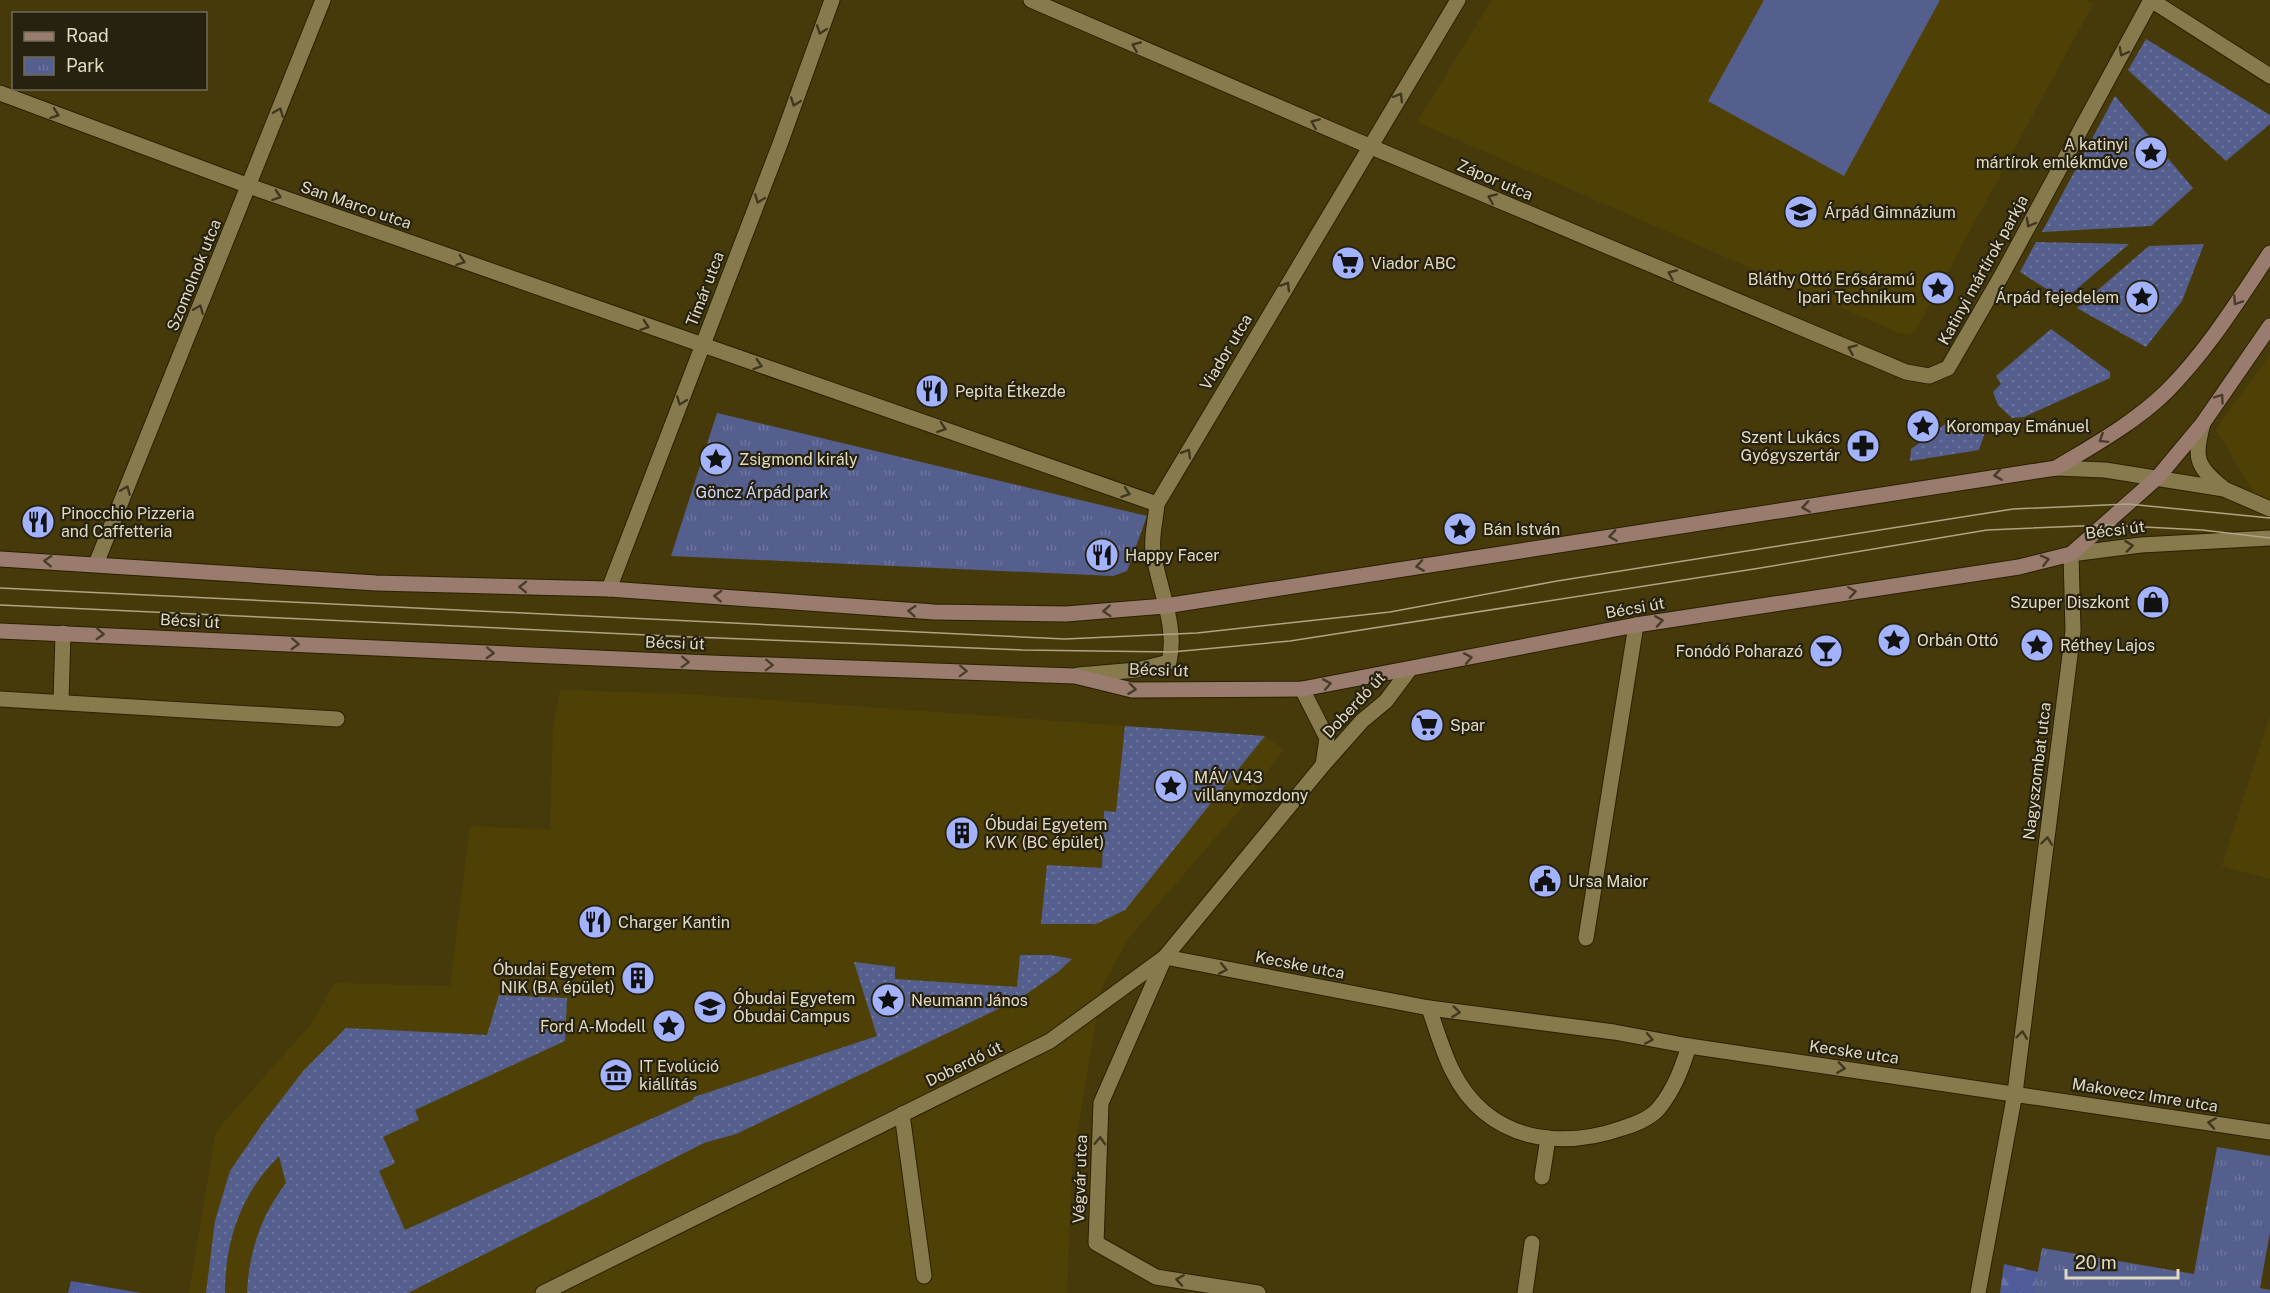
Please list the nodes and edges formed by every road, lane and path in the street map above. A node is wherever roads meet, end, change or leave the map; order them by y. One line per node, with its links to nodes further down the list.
1 (323, 0): 9 (street, Szomolnok utca, one-way to 1)
2 (832, 0): 12 (street, Tímár utca, one-way to 12)
3 (1031, 0): 8 (street, Zápor utca, one-way to 3)
4 (1458, 0): 8 (street, Viador utca, one-way to 4)
5 (2151, 0): 6 (street); 13 (street, Katinyi mártírok parkja, one-way to 13)
6 (2270, 75)
7 (0, 93): 9 (street, San Marco utca, one-way to 9)
8 (1369, 147): 13 (street, Zápor utca, one-way to 8); 18 (street, Viador utca, one-way to 8)
9 (249, 186): 12 (street, San Marco utca, one-way to 12); 23 (street, Szomolnok utca, one-way to 9)
10 (2270, 252): 15 (main road, one-way to 15)
11 (2270, 326): 14 (main road, one-way to 11)
12 (702, 346): 18 (street, one-way to 18); 24 (street, Tímár utca, one-way to 24)
13 (1948, 368)
14 (2203, 423): 16 (main road); 17 (street)
15 (2056, 468): 16 (street); 25 (main road, one-way to 25)
16 (2158, 477): 17 (street); 21 (main road)
17 (2224, 489): 19 (street)
18 (1158, 504): 25 (street, Viador utca)
19 (2270, 509)
20 (2270, 538): 21 (street, Bécsi út, one-way to 20)
21 (2071, 554): 26 (main road, Bécsi út, one-way to 21); 40 (street, Nagyszombat utca, one-way to 21)
22 (0, 559): 23 (main road, one-way to 22)
23 (96, 564): 24 (main road, one-way to 23)
24 (609, 589): 25 (main road, one-way to 24)
25 (1166, 606): 30 (street, Viador utca)
26 (1636, 625): 29 (main road, Bécsi út, one-way to 26); 36 (street)
27 (0, 631): 28 (main road, Bécsi út)
28 (63, 633): 30 (main road, Bécsi út, one-way to 30); 33 (street)
29 (1410, 669): 31 (main road, Bécsi út, one-way to 29); 35 (street, Doberdó út)
30 (1076, 676): 31 (main road, Bécsi út, one-way to 31)
31 (1302, 689): 35 (street, Doberdó út)
32 (0, 699): 33 (street)
33 (61, 702): 34 (street)
34 (337, 718)
35 (1323, 765): 37 (street, Doberdó út)
36 (1586, 938)
37 (1165, 957): 38 (street, Kecske utca, one-way to 38); 41 (street, Doberdó út); 48 (street, Végvár utca, one-way to 37)
38 (1429, 1008): 39 (street, Kecske utca, one-way to 39); 43 (street)
39 (1689, 1046): 40 (street, Kecske utca, one-way to 40); 43 (street)
40 (2015, 1093): 42 (street, Makovecz Imre utca, one-way to 40); 50 (street, Nagyszombat utca)
41 (902, 1114): 46 (street); 47 (street, Doberdó út)
42 (2270, 1132)
43 (1548, 1138): 44 (street)
44 (1542, 1177)
45 (1532, 1243): 49 (street)
46 (924, 1276)
47 (543, 1293)
48 (1258, 1293)
49 (1525, 1293)
50 (1978, 1293)

